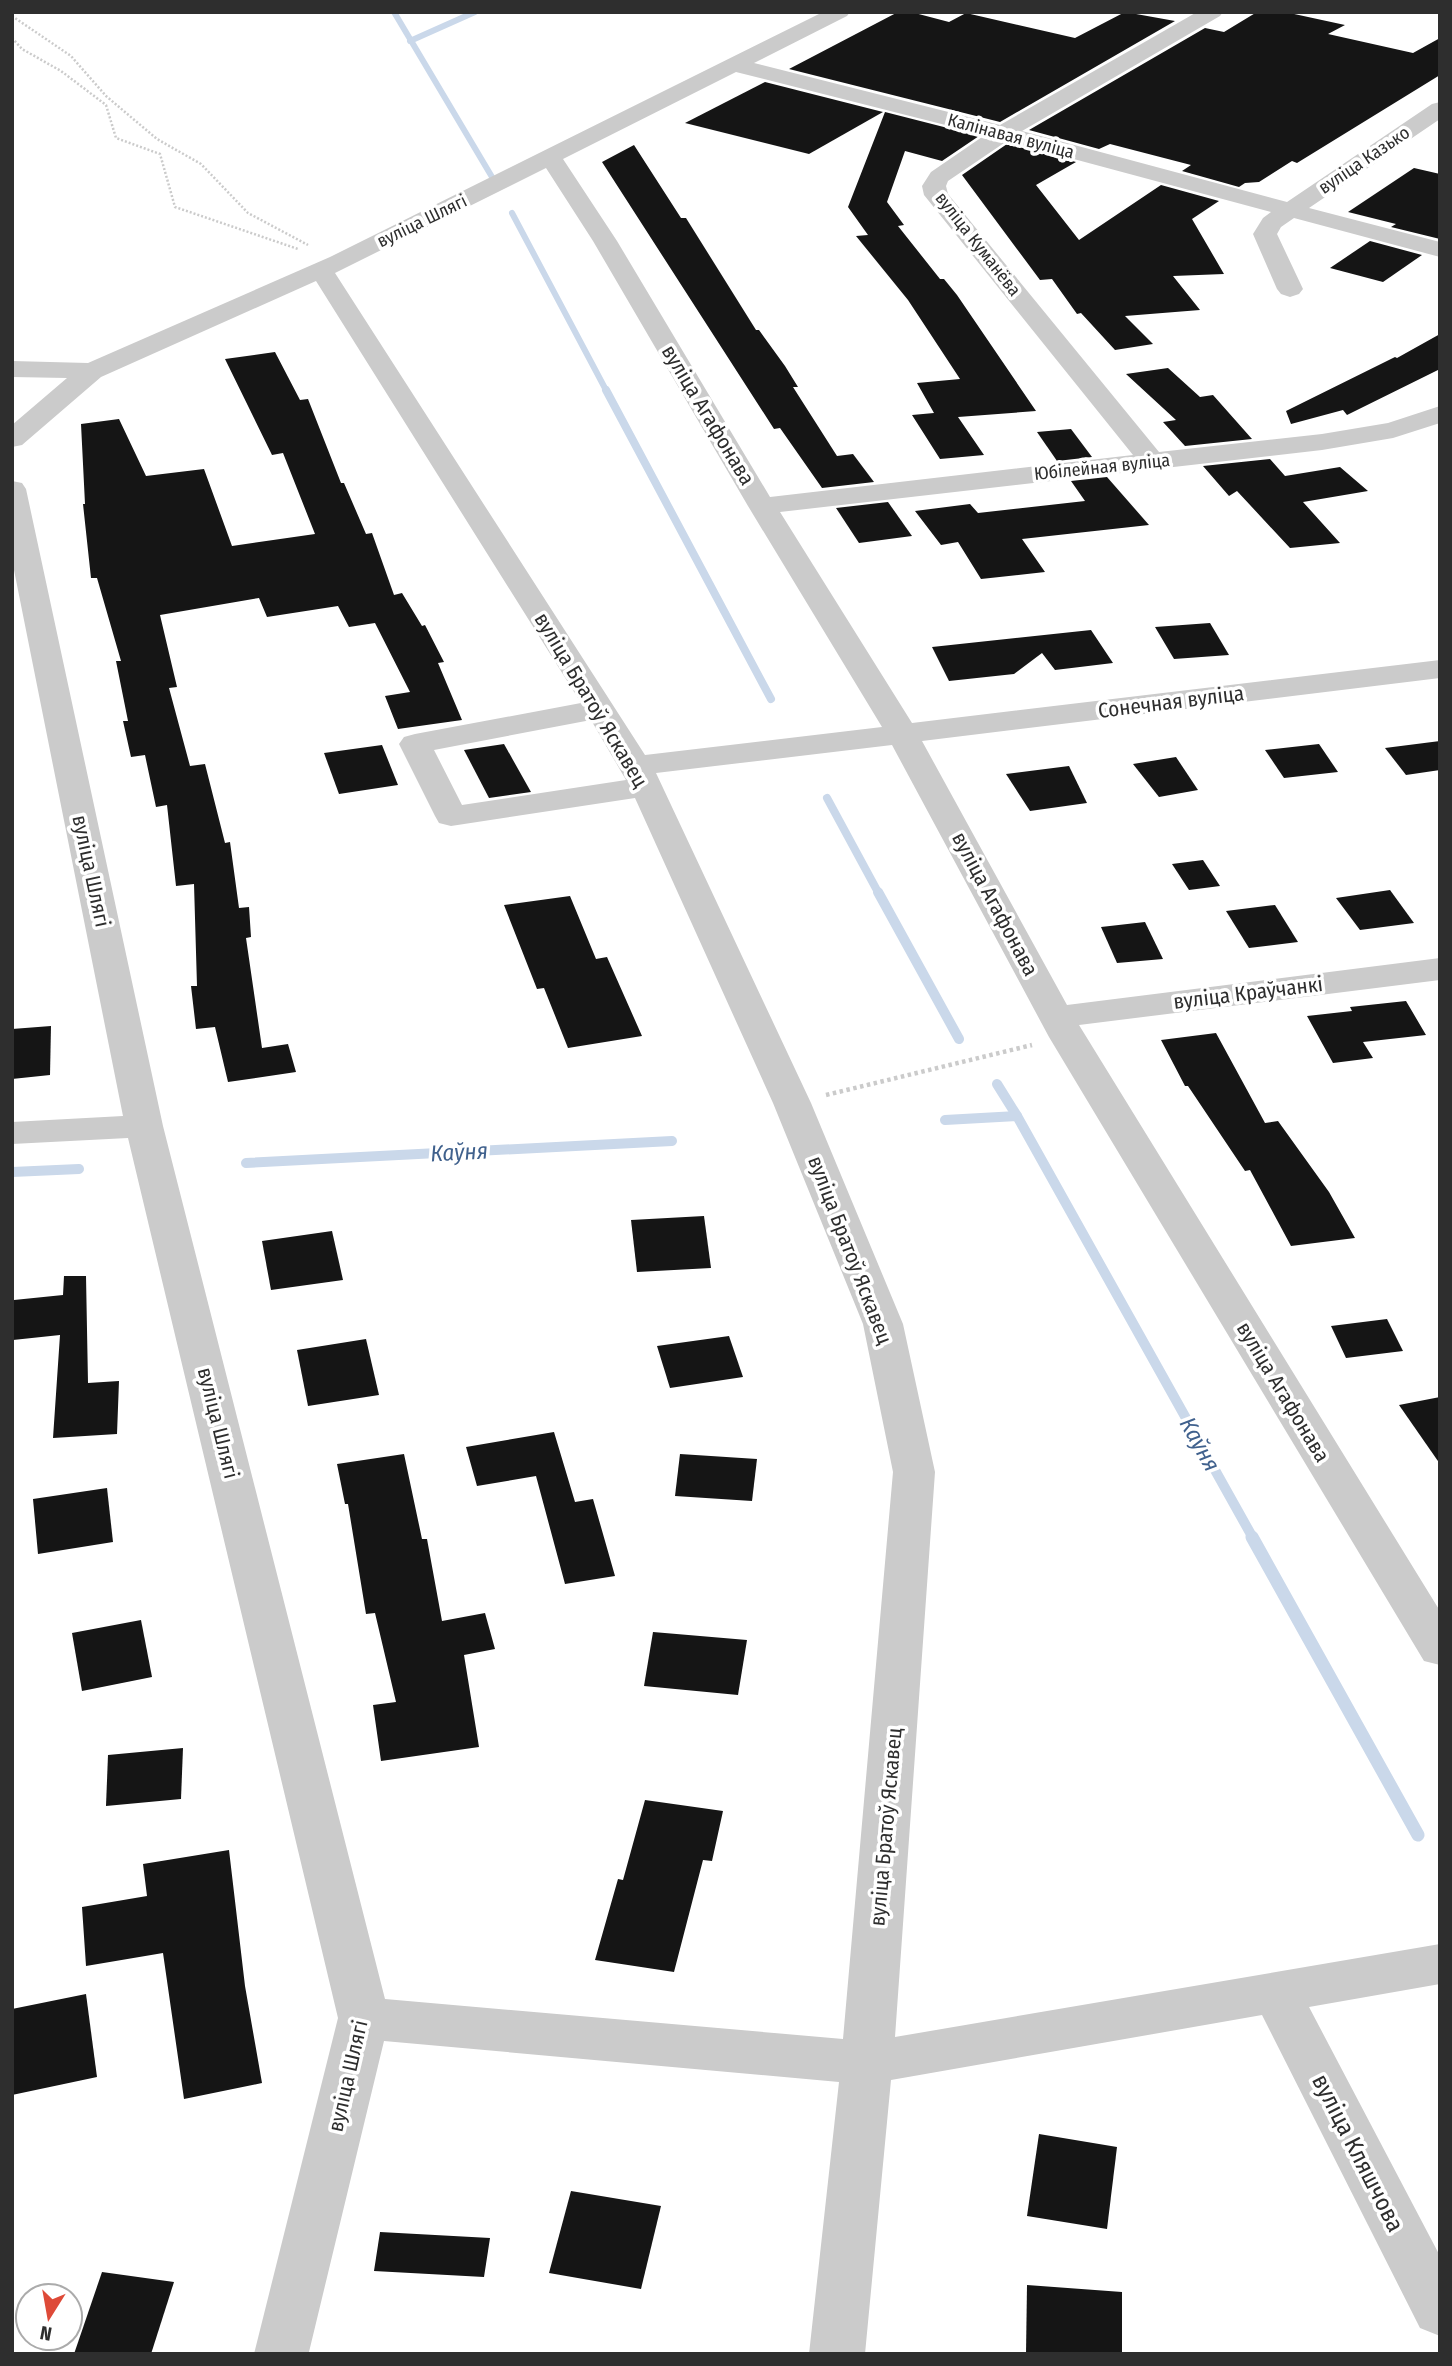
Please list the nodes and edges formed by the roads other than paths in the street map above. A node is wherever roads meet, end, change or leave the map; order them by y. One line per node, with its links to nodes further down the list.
1 (840, 12): 3 (street, вуліца Шлягі)
2 (1213, 12): 5 (street, вуліца Куманёва)
3 (734, 65): 5 (street, Калінавая вуліца); 6 (street, вуліца Шлягі)
4 (1440, 109): 7 (street, вуліца Казько)
5 (1003, 133): 7 (street, Калінавая вуліца); 15 (street, вуліца Куманёва)
6 (551, 158): 9 (street, вуліца Шлягі); 17 (street, вуліца Агафонава)
7 (1288, 211): 8 (street, Калінавая вуліца); 10 (street)
8 (1440, 250)
9 (330, 266): 12 (street, вуліца Шлягі); 19 (street, вуліца Братоў Яскавец)
10 (1290, 289)
11 (12, 369): 12 (street)
12 (92, 371): 14 (street, вуліца Шлягі)
13 (1440, 414): 15 (street, Юбілейная вуліца)
14 (12, 439)
15 (1152, 461): 17 (street, Юбілейная вуліца)
16 (12, 489): 24 (street, вуліца Шлягі)
17 (762, 506): 20 (street, вуліца Агафонава)
18 (1440, 669): 20 (street, Сонечная вуліца)
19 (600, 709): 21 (street, вуліца Братоў Яскавец); 21 (street, Сонечная вуліца)
20 (902, 733): 21 (street, Сонечная вуліца); 23 (street, вуліца Агафонава)
21 (641, 777): 30 (street, вуліца Братоў Яскавец)
22 (1440, 969): 23 (street, вуліца Краўчанкі)
23 (1062, 1027): 26 (street, вуліца Агафонава)
24 (144, 1126): 25 (street); 29 (street, вуліца Шлягі)
25 (12, 1133)
26 (1440, 1649)
27 (1440, 1964): 28 (street)
28 (1277, 1994): 30 (street); 31 (street, вуліца Кляшчова)
29 (364, 2018): 30 (street); 32 (street, вуліца Шлягі)
30 (867, 2063): 33 (street, вуліца Братоў Яскавец)
31 (1440, 2311)
32 (281, 2352)
33 (837, 2354)

